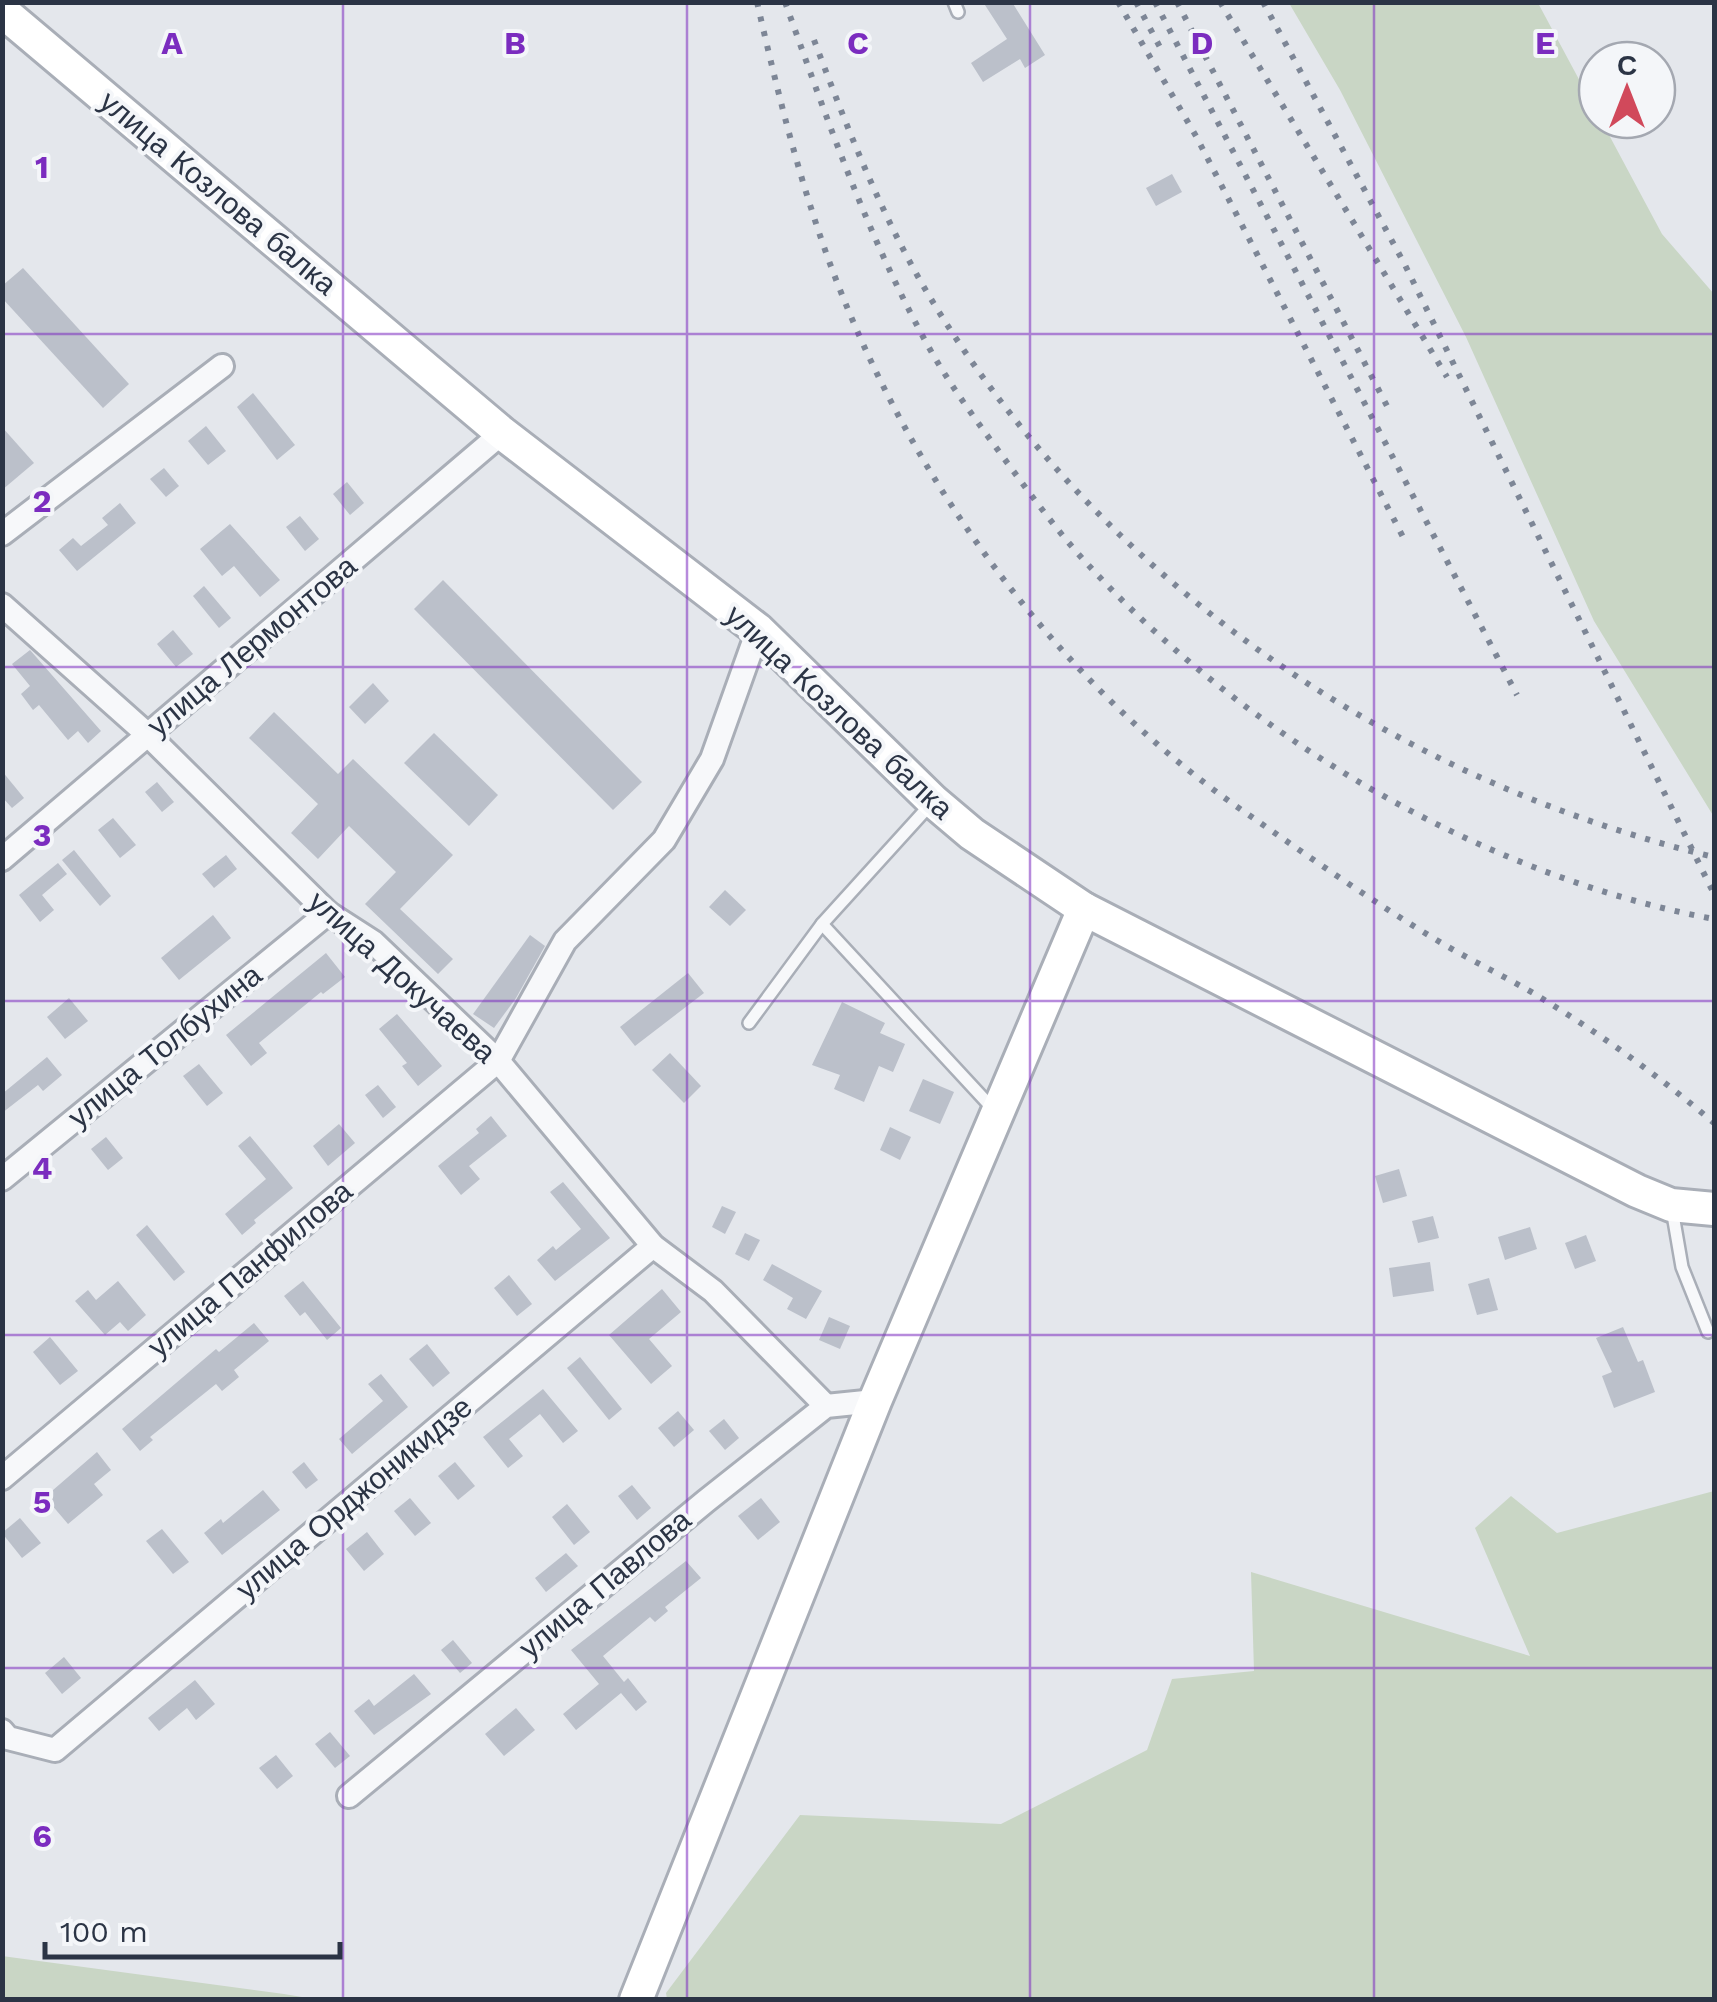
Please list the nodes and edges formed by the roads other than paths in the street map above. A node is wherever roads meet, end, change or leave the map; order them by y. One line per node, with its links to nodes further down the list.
1 (2, 11): 3 (main road, улица Козлова балка)
2 (222, 366): 4 (street)
3 (502, 433): 6 (main road, улица Козлова балка); 7 (street, улица Лермонтова)
4 (2, 534)
5 (2, 604): 7 (street, улица Докучаева)
6 (758, 630): 8 (main road, улица Козлова балка); 14 (street)
7 (148, 735): 9 (street, улица Лермонтова); 11 (street, улица Докучаева)
8 (933, 802): 10 (main road, улица Козлова балка); 12 (lane)
9 (2, 859)
10 (1084, 909): 15 (main road); 17 (main road, улица Козлова балка)
11 (328, 913): 14 (street, улица Докучаева); 16 (street, улица Толбухина)
12 (822, 924): 13 (lane); 15 (lane)
13 (750, 1024)
14 (498, 1061): 19 (street, улица Докучаева); 23 (street, улица Панфилова)
15 (997, 1113): 21 (main road)
16 (2, 1178)
17 (1671, 1205): 18 (main road, улица Козлова балка); 20 (lane)
18 (1714, 1209)
19 (654, 1246): 22 (street, улица Докучаева); 24 (street, улица Орджоникидзе)
20 (1708, 1332)
21 (875, 1400): 22 (street); 26 (main road)
22 (826, 1406): 25 (street, улица Павлова)
23 (2, 1478)
24 (2, 1731)
25 (349, 1796)
26 (636, 2000)

